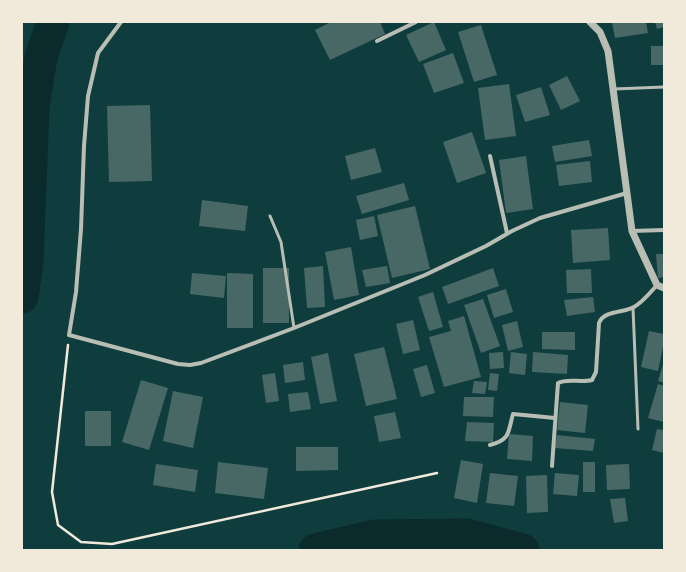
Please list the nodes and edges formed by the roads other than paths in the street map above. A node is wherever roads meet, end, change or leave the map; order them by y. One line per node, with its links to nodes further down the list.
1 (121, 22): 16 (street)
2 (416, 22): 4 (street)
3 (590, 22): 6 (street)
4 (377, 41)
5 (664, 87): 6 (lane)
6 (613, 89): 8 (street)
7 (490, 156): 12 (street)
8 (627, 193): 11 (street); 12 (street)
9 (270, 216): 16 (lane)
10 (664, 230): 11 (street)
11 (632, 231): 13 (street)
12 (507, 233): 16 (street)
13 (657, 285): 14 (street); 15 (street)
14 (664, 288)
15 (633, 308): 17 (street); 18 (lane)
16 (294, 328)
17 (555, 418): 19 (street); 20 (street)
18 (638, 429)
19 (490, 445)
20 (552, 466)

